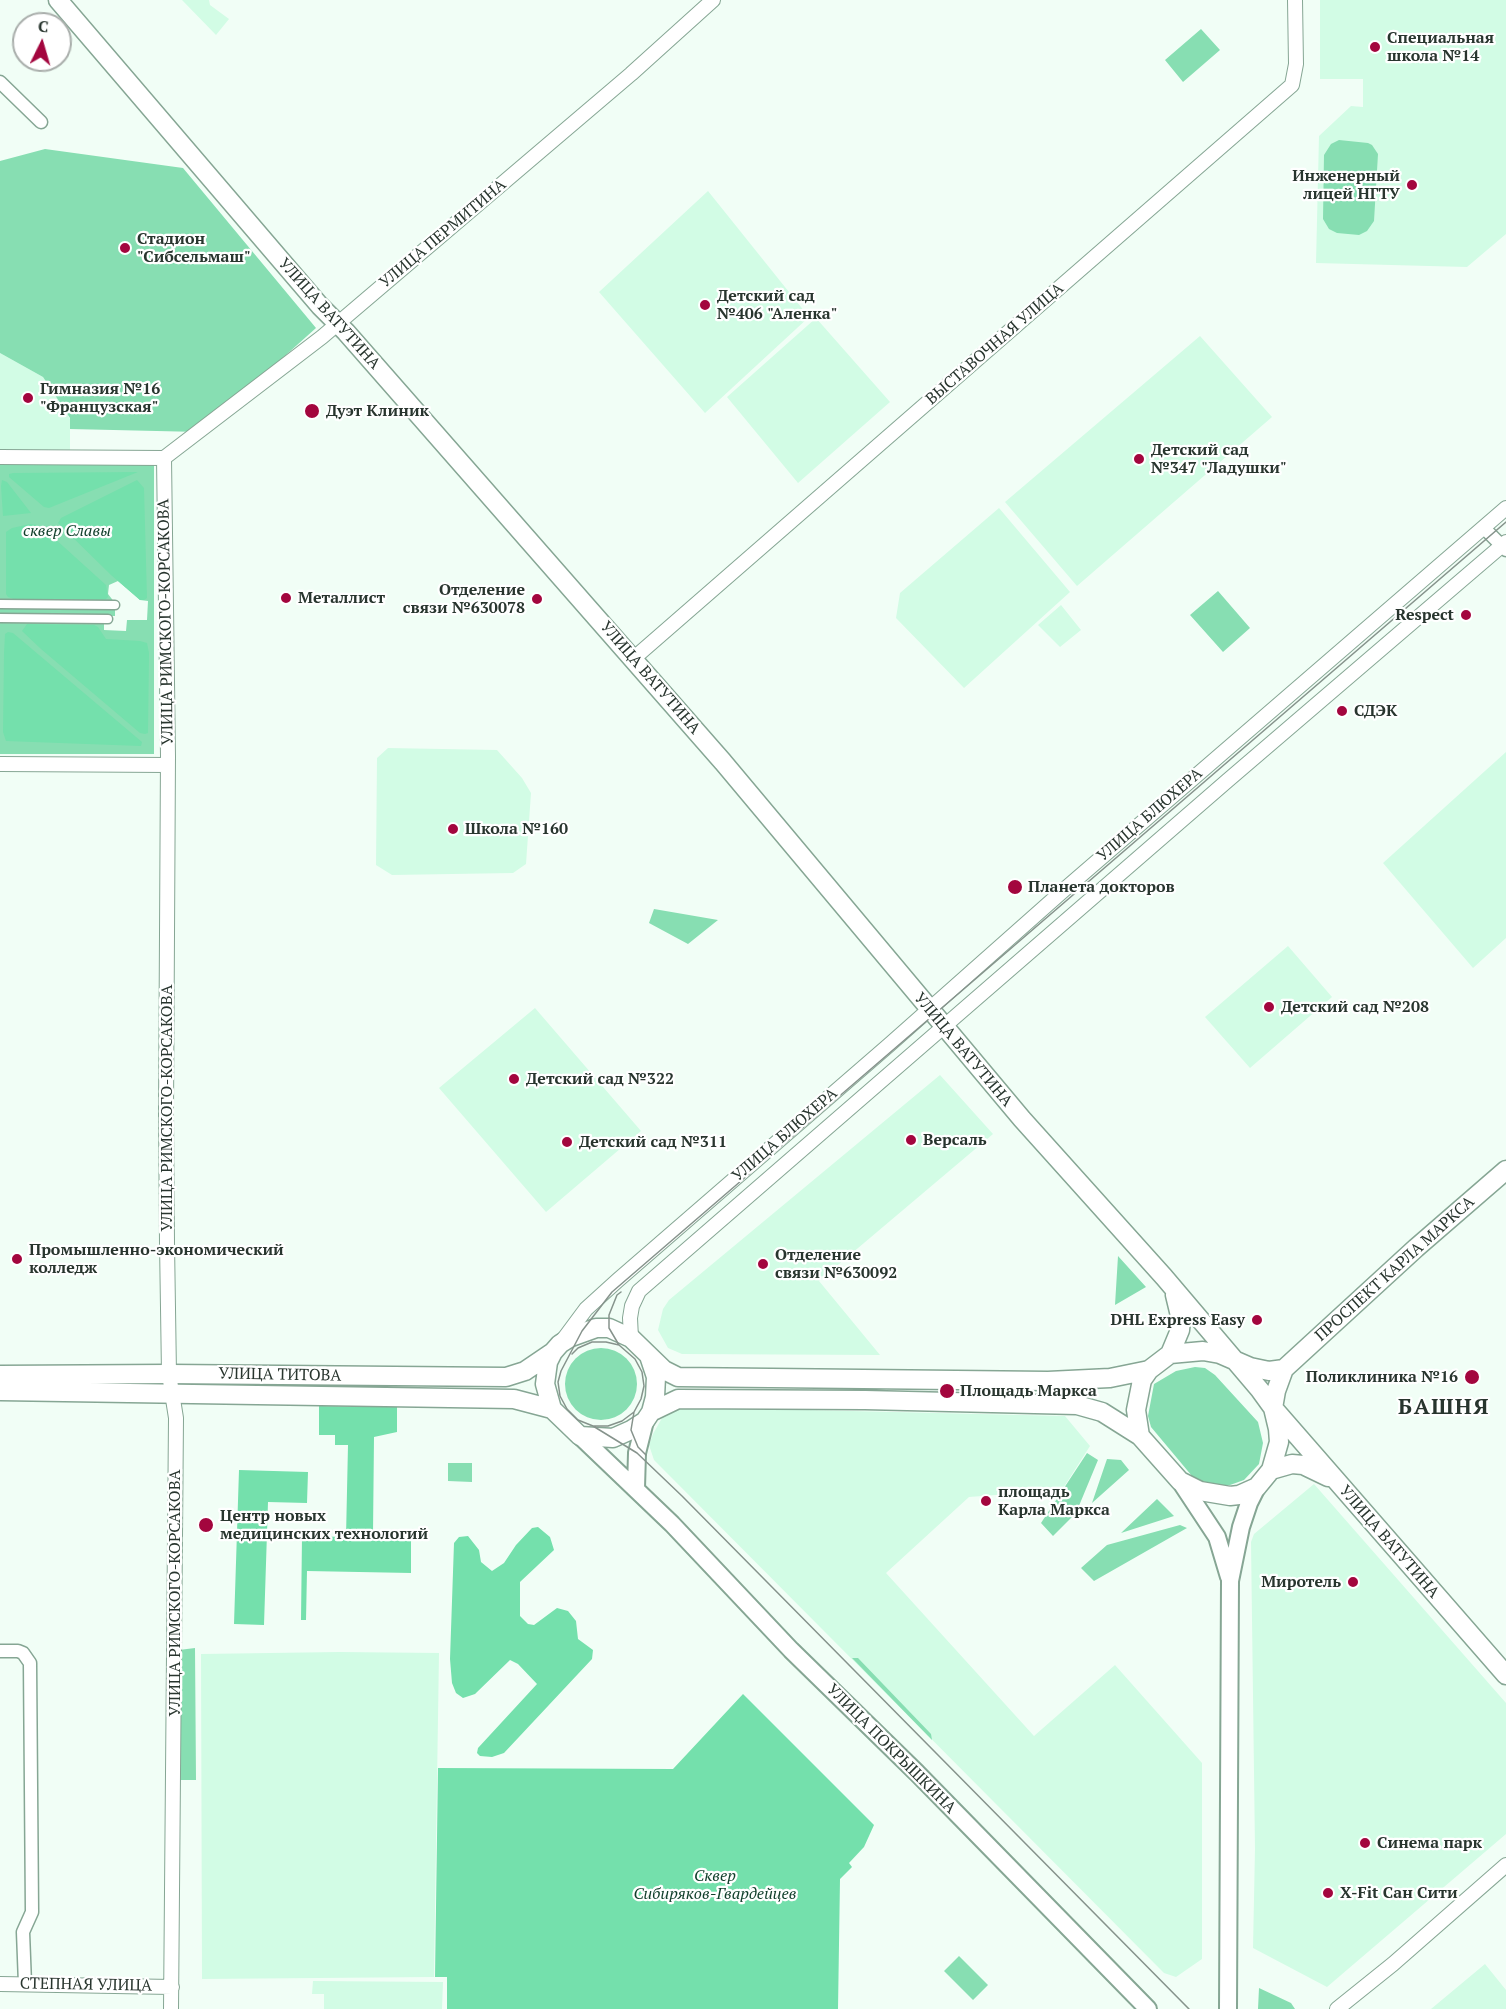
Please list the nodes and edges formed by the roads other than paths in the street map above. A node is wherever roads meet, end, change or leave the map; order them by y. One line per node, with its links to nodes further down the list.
1 (58, 0): 6 (main road, УЛИЦА ВАТУТИНА)
2 (713, 0): 6 (street, УЛИЦА ПЕРМИТИНА)
3 (1295, 0): 16 (street, ВЫСТАВОЧНАЯ УЛИЦА)
4 (0, 82): 5 (street)
5 (41, 122)
6 (337, 323): 8 (street, УЛИЦА ПЕРМИТИНА); 16 (main road, УЛИЦА ВАТУТИНА)
7 (0, 457): 8 (street)
8 (164, 458): 18 (street, УЛИЦА РИМСКОГО-КОРСАКОВА)
9 (1506, 508): 10 (street, УЛИЦА БЛЮХЕРА)
10 (1484, 528): 11 (street); 19 (street, УЛИЦА БЛЮХЕРА)
11 (1505, 546): 20 (street, УЛИЦА БЛЮХЕРА)
12 (0, 604): 13 (street)
13 (115, 605)
14 (0, 618): 15 (street)
15 (108, 619)
16 (633, 658): 19 (main road, УЛИЦА ВАТУТИНА)
17 (0, 764): 18 (street)
18 (168, 765): 30 (street, УЛИЦА РИМСКОГО-КОРСАКОВА)
19 (928, 1009): 20 (main road, УЛИЦА ВАТУТИНА); 24 (street, УЛИЦА БЛЮХЕРА)
20 (944, 1027): 22 (main road, УЛИЦА ВАТУТИНА); 23 (street, УЛИЦА БЛЮХЕРА)
21 (1506, 1170): 28 (main road, ПРОСПЕКТ КАРЛА МАРКСА)
22 (1171, 1285): 25 (main road); 27 (main road, УЛИЦА ВАТУТИНА)
23 (631, 1338): 24 (main road); 26 (main road)
24 (556, 1348): 30 (main road, УЛИЦА ТИТОВА); 35 (main road)
25 (1170, 1354): 27 (main road); 29 (main road)
26 (649, 1356): 29 (main road); 36 (main road)
27 (1236, 1361): 28 (main road); 34 (main road)
28 (1284, 1369): 34 (main road)
29 (1149, 1370): 38 (main road)
30 (169, 1374): 31 (main road, УЛИЦА ТИТОВА); 33 (street, УЛИЦА РИМСКОГО-КОРСАКОВА)
31 (0, 1375)
32 (0, 1391): 33 (main road, УЛИЦА ТИТОВА)
33 (172, 1392): 35 (main road, УЛИЦА ТИТОВА); 50 (street, УЛИЦА РИМСКОГО-КОРСАКОВА)
34 (1273, 1408): 39 (main road); 41 (main road, УЛИЦА ВАТУТИНА)
35 (552, 1409): 37 (main road)
36 (648, 1416): 37 (main road); 38 (main road); 43 (main road)
37 (580, 1436): 43 (main road, УЛИЦА ПОКРЫШКИНА)
38 (1140, 1436): 40 (main road)
39 (1271, 1470): 41 (main road); 42 (main road)
40 (1180, 1481): 42 (main road); 44 (main road)
41 (1337, 1482): 46 (main road, УЛИЦА ВАТУТИНА)
42 (1257, 1487): 44 (main road)
43 (636, 1488): 52 (main road, УЛИЦА ПОКРЫШКИНА)
44 (1230, 1581): 53 (main road)
45 (1, 1651): 49 (street)
46 (1506, 1675)
47 (1506, 1865): 54 (street)
48 (0, 1984): 49 (street, СТЕПНАЯ УЛИЦА)
49 (25, 1984): 50 (street, СТЕПНАЯ УЛИЦА)
50 (172, 1987): 51 (street, УЛИЦА РИМСКОГО-КОРСАКОВА)
51 (171, 2009)
52 (1148, 2009)
53 (1228, 2009)
54 (1337, 2009)

